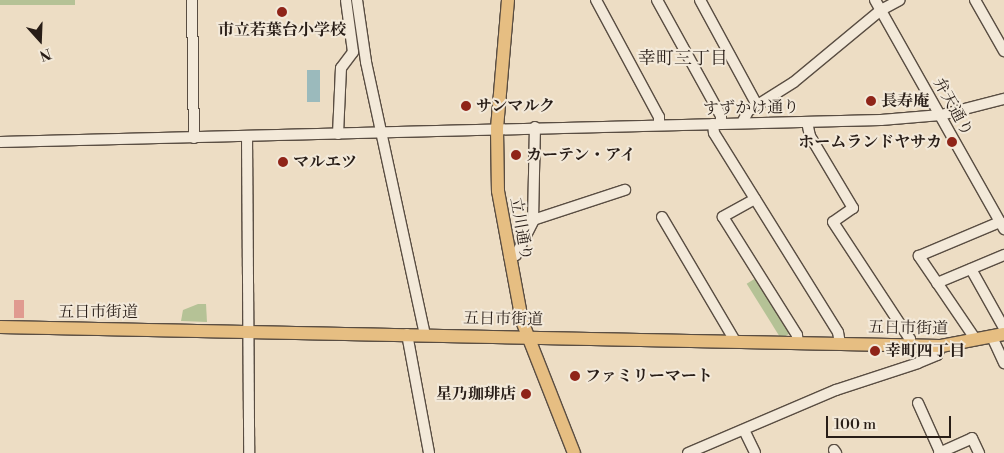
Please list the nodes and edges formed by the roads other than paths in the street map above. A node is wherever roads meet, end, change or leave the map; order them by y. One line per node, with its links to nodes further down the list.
1 (192, 0): 25 (street)
2 (346, 0): 23 (street)
3 (357, 0): 22 (street)
4 (508, 0): 21 (main road, 立川通り)
5 (596, 0): 19 (street)
6 (657, 0): 18 (street)
7 (700, 0): 14 (street)
8 (876, 0): 11 (street, 弁天通り)
9 (900, 0): 11 (street)
10 (975, 0): 12 (street)
11 (882, 10): 14 (street); 15 (street, 弁天通り)
12 (1004, 51)
13 (1004, 99): 15 (street, すずかけ通り)
14 (757, 105): 17 (street)
15 (940, 115): 16 (street, すずかけ通り); 31 (street, 弁天通り)
16 (807, 122): 17 (street, すずかけ通り); 47 (street)
17 (742, 123): 18 (street, すずかけ通り)
18 (717, 124): 19 (street, すずかけ通り); 28 (street)
19 (659, 125): 20 (street, すずかけ通り)
20 (535, 127): 21 (street, すずかけ通り); 30 (street)
21 (497, 129): 22 (street, すずかけ通り); 33 (main road, 立川通り)
22 (382, 133): 23 (street, すずかけ通り); 40 (street)
23 (338, 134): 24 (street, すずかけ通り)
24 (247, 136): 25 (street, すずかけ通り); 38 (street)
25 (194, 138): 26 (street, すずかけ通り)
26 (0, 142)
27 (626, 190): 30 (street)
28 (755, 198): 45 (street); 46 (street)
29 (662, 217): 44 (street)
30 (533, 220): 33 (street)
31 (1002, 226): 35 (street)
32 (1004, 255): 34 (street)
33 (509, 256): 41 (main road, 立川通り)
34 (971, 269): 35 (street); 37 (street)
35 (937, 283): 43 (street)
36 (0, 327): 38 (main road, 五日市街道)
37 (1004, 328)
38 (246, 330): 39 (main road, 五日市街道); 52 (street)
39 (407, 334): 40 (main road, 五日市街道); 53 (street)
40 (425, 334): 41 (main road, 五日市街道)
41 (528, 335): 44 (main road, 五日市街道); 54 (main road, 立川通り)
42 (998, 335): 43 (main road, 五日市街道); 49 (street)
43 (976, 340): 48 (main road, 五日市街道)
44 (735, 341): 45 (main road, 五日市街道)
45 (798, 343): 46 (main road, 五日市街道)
46 (840, 343): 47 (main road, 五日市街道)
47 (909, 345): 48 (main road, 五日市街道)
48 (941, 346): 51 (street)
49 (1004, 363)
50 (918, 403): 57 (street)
51 (744, 430): 55 (street); 56 (street)
52 (249, 453)
53 (428, 453)
54 (574, 453)
55 (688, 453)
56 (755, 453)
57 (939, 453): 58 (street)
58 (979, 453)

